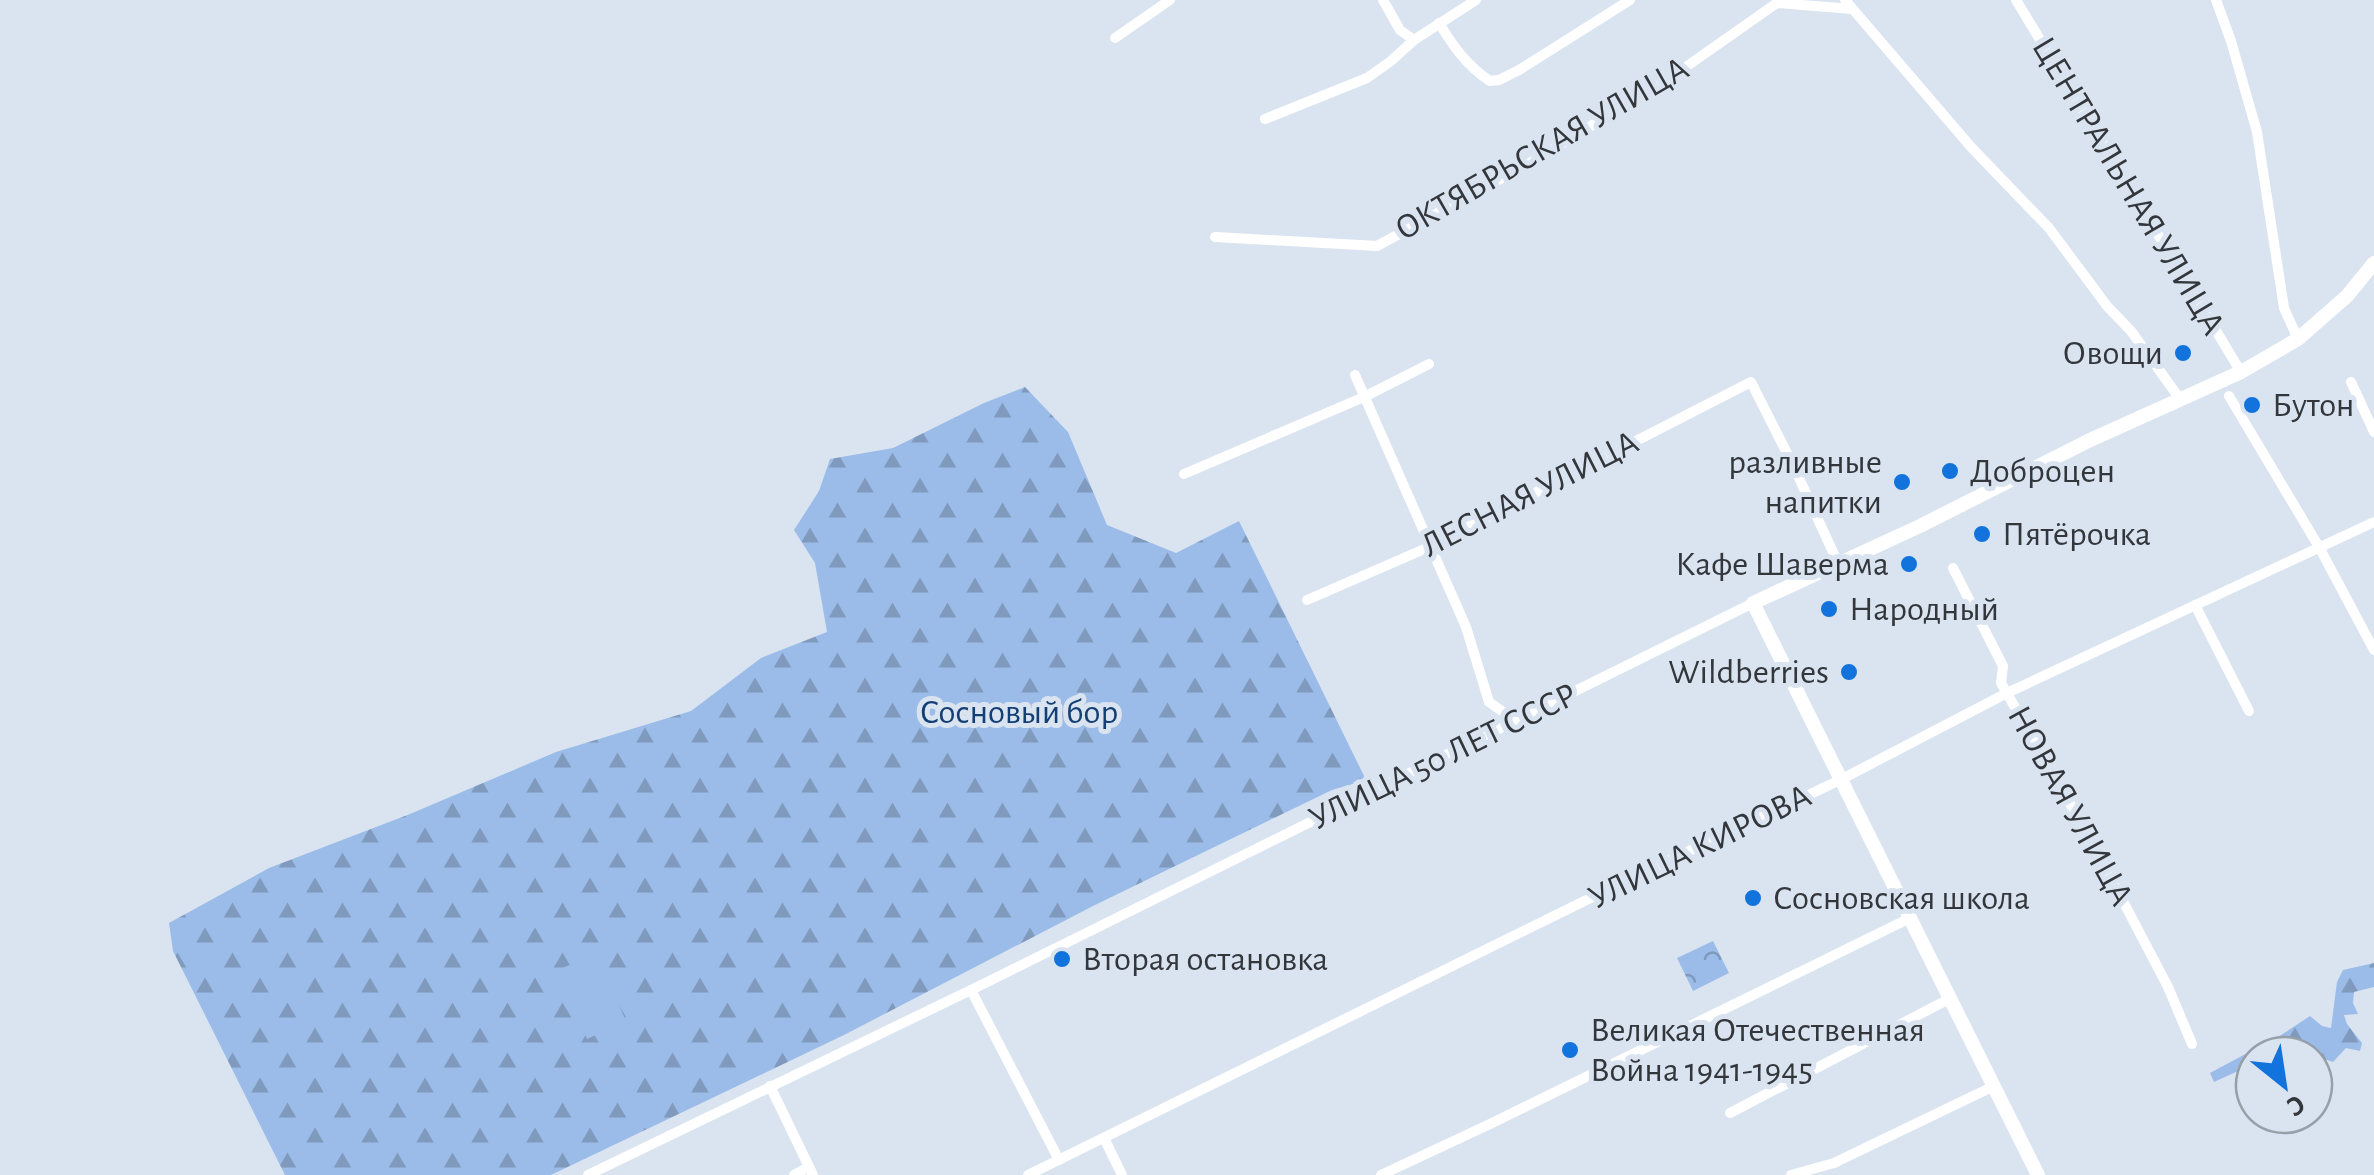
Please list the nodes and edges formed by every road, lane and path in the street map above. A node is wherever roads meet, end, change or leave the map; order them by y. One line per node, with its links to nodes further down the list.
1 (1170, 0): 9 (street)
2 (1384, 0): 10 (street)
3 (1476, 0): 8 (street)
4 (1630, 0): 8 (street)
5 (2016, 0): 16 (street, ЦЕНТРАЛЬНАЯ УЛИЦА)
6 (2216, 0): 14 (street)
7 (1848, 4): 12 (street, ОКТЯБРЬСКАЯ УЛИЦА); 21 (street)
8 (1439, 23): 10 (street)
9 (1115, 38)
10 (1414, 40): 11 (street)
11 (1266, 119)
12 (1216, 237)
13 (2374, 263): 14 (main road, УЛИЦА 50 ЛЕТ СССР)
14 (2298, 340): 16 (main road, УЛИЦА 50 ЛЕТ СССР)
15 (1430, 364): 20 (street)
16 (2240, 372): 21 (main road, УЛИЦА 50 ЛЕТ СССР)
17 (1355, 374): 20 (street)
18 (2351, 382): 22 (street)
19 (2229, 396): 26 (street)
20 (1364, 397): 23 (street); 25 (street)
21 (2180, 398): 27 (main road, УЛИЦА 50 ЛЕТ СССР)
22 (2374, 432)
23 (1184, 474)
24 (2374, 522): 26 (street, УЛИЦА КИРОВА)
25 (1430, 546): 27 (street, ЛЕСНАЯ УЛИЦА); 29 (street, ЛЕСНАЯ УЛИЦА); 35 (street)
26 (2319, 548): 31 (street, УЛИЦА КИРОВА); 32 (street)
27 (1838, 562): 30 (main road, УЛИЦА 50 ЛЕТ СССР)
28 (1953, 568): 33 (street, НОВАЯ УЛИЦА)
29 (1307, 600)
30 (1753, 603): 35 (street, УЛИЦА 50 ЛЕТ СССР); 36 (main road)
31 (2195, 606): 33 (street, УЛИЦА КИРОВА); 34 (street)
32 (2374, 650)
33 (2008, 693): 36 (street, УЛИЦА КИРОВА); 40 (street, НОВАЯ УЛИЦА)
34 (2249, 711)
35 (1516, 721): 38 (street, УЛИЦА 50 ЛЕТ СССР)
36 (1840, 780): 37 (main road); 44 (street, УЛИЦА КИРОВА)
37 (1910, 918): 39 (main road); 51 (street)
38 (971, 990): 41 (street, УЛИЦА 50 ЛЕТ СССР); 45 (street)
39 (1949, 999): 42 (main road); 43 (street)
40 (2192, 1044)
41 (770, 1086): 46 (street); 47 (street, УЛИЦА 50 ЛЕТ СССР)
42 (1994, 1086): 52 (street); 53 (main road)
43 (1730, 1113)
44 (1104, 1138): 45 (street, УЛИЦА КИРОВА); 50 (street)
45 (1059, 1160): 49 (street, УЛИЦА КИРОВА)
46 (811, 1171): 48 (street)
47 (588, 1175)
48 (794, 1175)
49 (1028, 1175)
50 (1122, 1175)
51 (1381, 1175)
52 (1791, 1175)
53 (2038, 1175)

